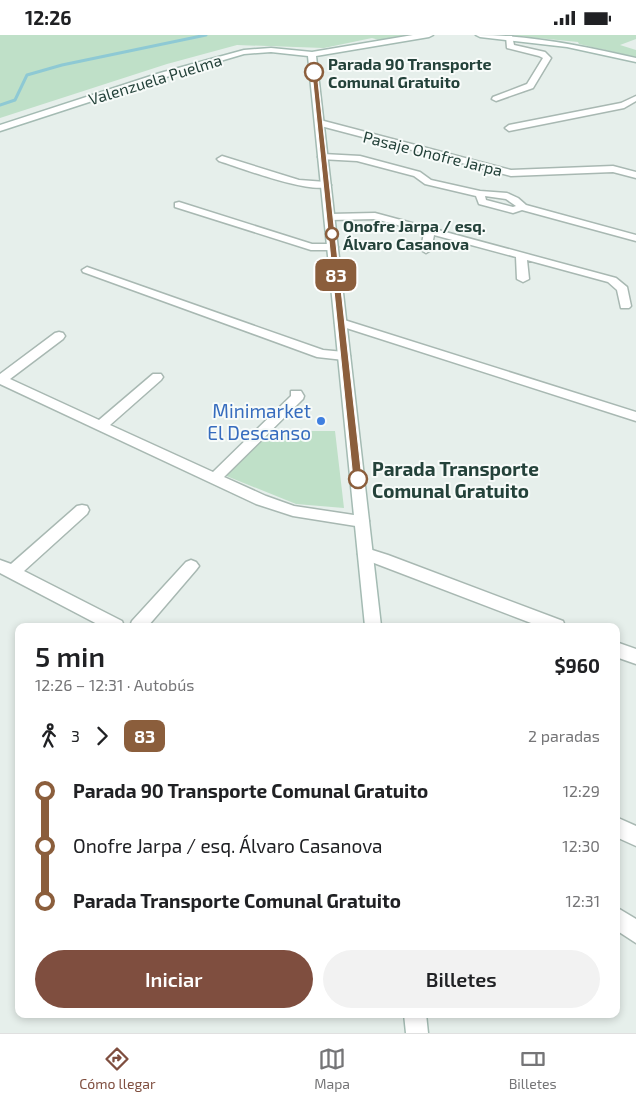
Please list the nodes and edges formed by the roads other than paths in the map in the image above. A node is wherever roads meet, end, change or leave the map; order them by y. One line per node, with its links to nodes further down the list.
1 (429, 35): 4 (street, Valenzuela Puelma)
2 (480, 35): 3 (street)
3 (509, 38): 5 (street); 7 (street)
4 (312, 54): 8 (street); 10 (street, Valenzuela Puelma)
5 (636, 59)
6 (636, 98): 9 (street)
7 (496, 99)
8 (320, 123): 11 (street); 13 (street, Pasaje Onofre Jarpa)
9 (509, 128)
10 (0, 129)
11 (324, 157): 14 (street); 18 (street, Pasaje Onofre Jarpa)
12 (222, 159): 14 (street)
13 (636, 175)
14 (326, 185): 16 (street)
15 (179, 205): 19 (street)
16 (330, 221): 17 (street); 19 (street)
17 (429, 232): 20 (street); 21 (street)
18 (636, 238)
19 (333, 247): 25 (street)
20 (426, 250)
21 (521, 257): 23 (street); 24 (street)
22 (87, 270): 27 (street)
23 (523, 279)
24 (625, 306)
25 (341, 323): 27 (street); 31 (street)
26 (59, 336): 29 (street)
27 (344, 355): 35 (street)
28 (157, 377): 32 (street)
29 (1, 379): 32 (street)
30 (296, 394): 33 (street)
31 (636, 417)
32 (100, 426): 33 (street)
33 (214, 479): 35 (street)
34 (82, 510): 38 (street)
35 (362, 521): 36 (street)
36 (366, 554): 41 (street); 42 (street)
37 (191, 567): 40 (street)
38 (6, 569): 39 (street)
39 (110, 623)
40 (141, 623)
41 (373, 623)
42 (550, 623)
43 (620, 651): 44 (street)
44 (636, 657)
45 (620, 829): 46 (street)
46 (636, 835)
47 (620, 920): 48 (street)
48 (636, 932)
49 (415, 1018): 50 (street)
50 (417, 1033)

